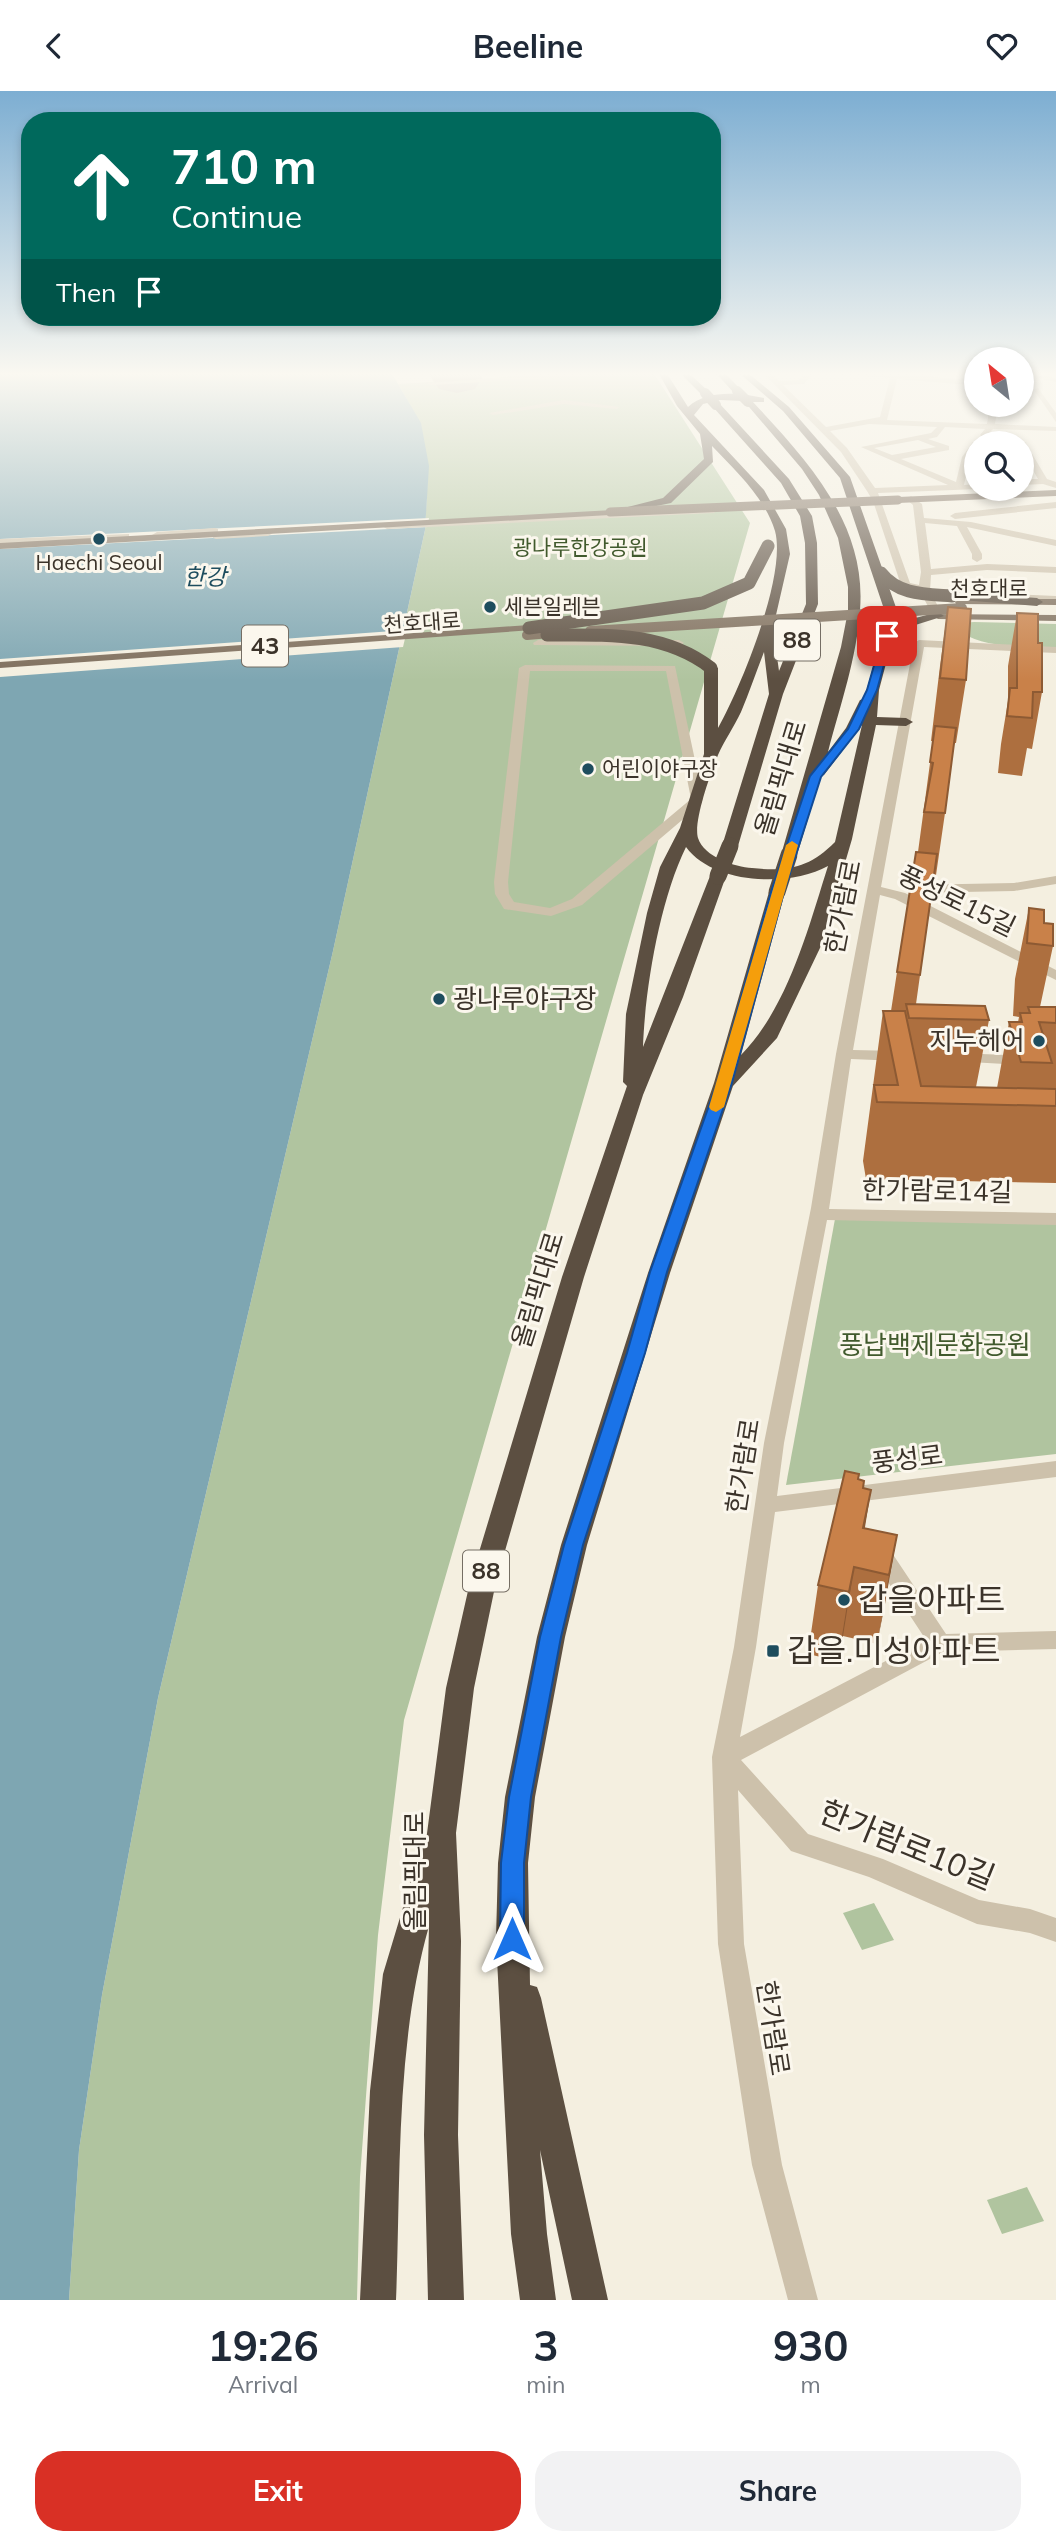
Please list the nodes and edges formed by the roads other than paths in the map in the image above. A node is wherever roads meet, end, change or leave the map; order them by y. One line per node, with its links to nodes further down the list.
1 (695, 475): 21 (highway, bridge)
2 (744, 475): 25 (highway)
3 (763, 475): 25 (highway)
4 (779, 475): 52 (highway, 올림픽대로 / 88)
5 (811, 475): 56 (highway, 올림픽대로 / 88, bridge)
6 (861, 475): 16 (street)
7 (931, 475): 14 (street)
8 (961, 475): 14 (street)
9 (1041, 475): 12 (street)
10 (845, 477): 33 (highway)
11 (1034, 481): 12 (street)
12 (1044, 481): 13 (street)
13 (1056, 485)
14 (959, 487): 15 (street); 16 (street)
15 (964, 487)
16 (872, 491): 35 (street)
17 (1056, 493): 18 (main road)
18 (911, 499): 21 (main road, bridge); 23 (street)
19 (1056, 505): 22 (street)
20 (760, 509): 29 (street, bridge)
21 (610, 512): 29 (main road)
22 (995, 512): 23 (street); 26 (street)
23 (920, 520): 24 (street); 34 (street)
24 (960, 524): 26 (street); 30 (street)
25 (779, 527): 43 (highway); 45 (highway, bridge)
26 (988, 529): 27 (street)
27 (1032, 538): 28 (street); 31 (street)
28 (1056, 543)
29 (0, 544)
30 (977, 559)
31 (1020, 567): 32 (street); 34 (street)
32 (1056, 570)
33 (878, 572): 35 (highway); 38 (highway, bridge); 44 (highway)
34 (926, 572): 36 (street)
35 (906, 585): 36 (street)
36 (924, 589): 37 (street); 41 (street)
37 (1056, 600): 39 (main road, 천호대로)
38 (958, 602): 39 (highway); 40 (main road, 천호대로 / 43); 45 (main road, 천호대로 / 43, bridge)
39 (1037, 602)
40 (1056, 608)
41 (938, 616): 42 (main road); 44 (highway)
42 (1056, 618)
43 (767, 628): 52 (highway); 55 (highway)
44 (904, 634): 47 (street); 48 (highway); 48 (highway); 54 (street, 한가람로)
45 (531, 635): 46 (street); 49 (main road, 천호대로 / 43); 50 (main road, 천호대로 / 43); 55 (highway, bridge)
46 (679, 643)
47 (1056, 650)
48 (881, 655): 51 (highway)
49 (0, 664)
50 (0, 671)
51 (872, 690): 53 (highway); 56 (highway)
52 (776, 694): 68 (highway, 올림픽대로 / 88, bridge)
53 (870, 721): 54 (highway); 59 (highway)
54 (906, 722): 61 (street, 한가람로)
55 (710, 755): 57 (highway)
56 (815, 776): 67 (highway, 올림픽대로 / 88, bridge)
57 (696, 799): 57 (street); 58 (highway)
58 (688, 828): 59 (highway); 68 (highway)
59 (845, 838): 67 (highway)
60 (1056, 880): 61 (street)
61 (875, 890): 62 (street, 풍성로15길); 63 (street, 한가람로)
62 (1056, 976)
63 (844, 1054): 64 (street); 69 (street, 한가람로)
64 (920, 1057)
65 (947, 1058): 66 (street)
66 (1056, 1062)
67 (724, 1083): 81 (highway, 올림픽대로 / 88)
68 (633, 1095): 79 (highway, 올림픽대로 / 88)
69 (817, 1215): 70 (street, 한가람로14길); 73 (street, 한가람로)
70 (1056, 1219)
71 (1056, 1469): 72 (street, 풍성로)
72 (849, 1495): 73 (street, 풍성로); 74 (street)
73 (766, 1505): 78 (street, 한가람로)
74 (859, 1516)
75 (869, 1537): 77 (street)
76 (1056, 1640): 77 (street)
77 (940, 1643): 78 (street)
78 (724, 1757): 80 (street, 한가람로10길); 86 (street, 한가람로)
79 (441, 1833): 82 (highway); 83 (highway, 올림픽대로 / 88)
80 (1056, 1930)
81 (512, 1939): 84 (highway, 올림픽대로 / 88); 85 (highway)
82 (378, 2300)
83 (446, 2300)
84 (538, 2300)
85 (590, 2300)
86 (803, 2300)

